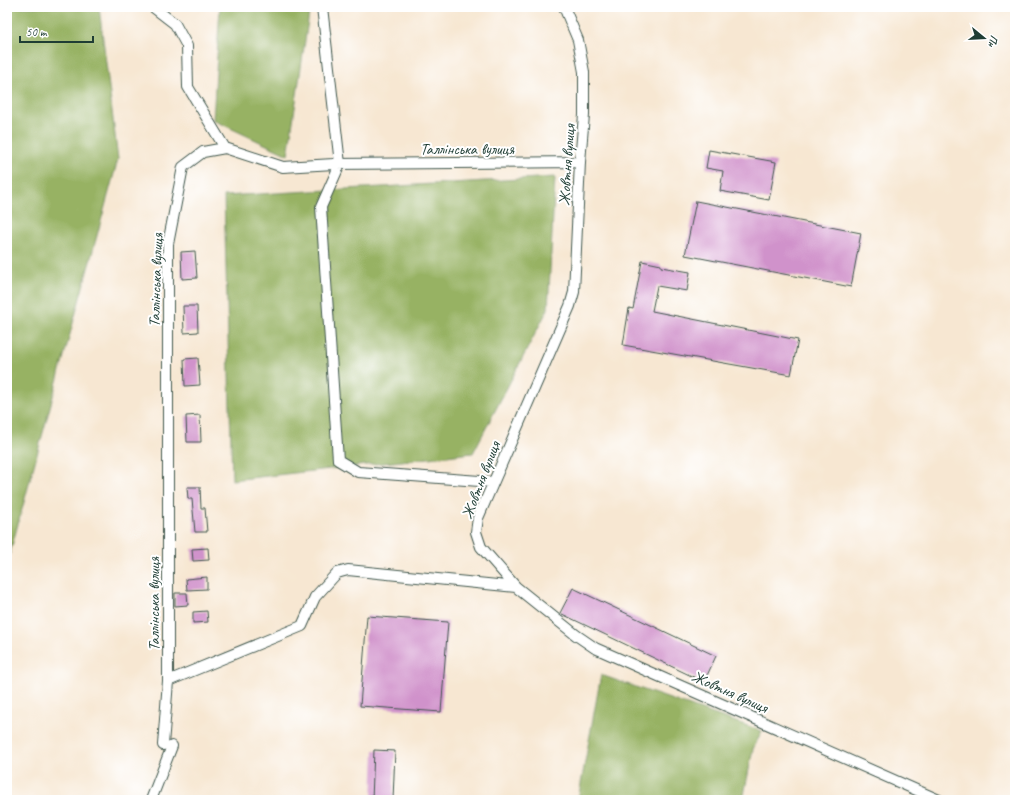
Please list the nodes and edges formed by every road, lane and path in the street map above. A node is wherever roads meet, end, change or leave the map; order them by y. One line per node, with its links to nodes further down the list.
1 (153, 7): 4 (street)
2 (322, 7): 6 (street)
3 (564, 7): 5 (street, Жовтня вулиця)
4 (224, 148): 6 (street, Таллінська вулиця); 9 (street, Таллінська вулиця)
5 (580, 162): 6 (street, Таллінська вулиця); 7 (street, Жовтня вулиця)
6 (340, 164): 7 (street)
7 (493, 482): 8 (street, Жовтня вулиця)
8 (516, 586): 9 (street); 11 (street, Жовтня вулиця)
9 (168, 681): 10 (street, Таллінська вулиця)
10 (151, 800)
11 (939, 800)

